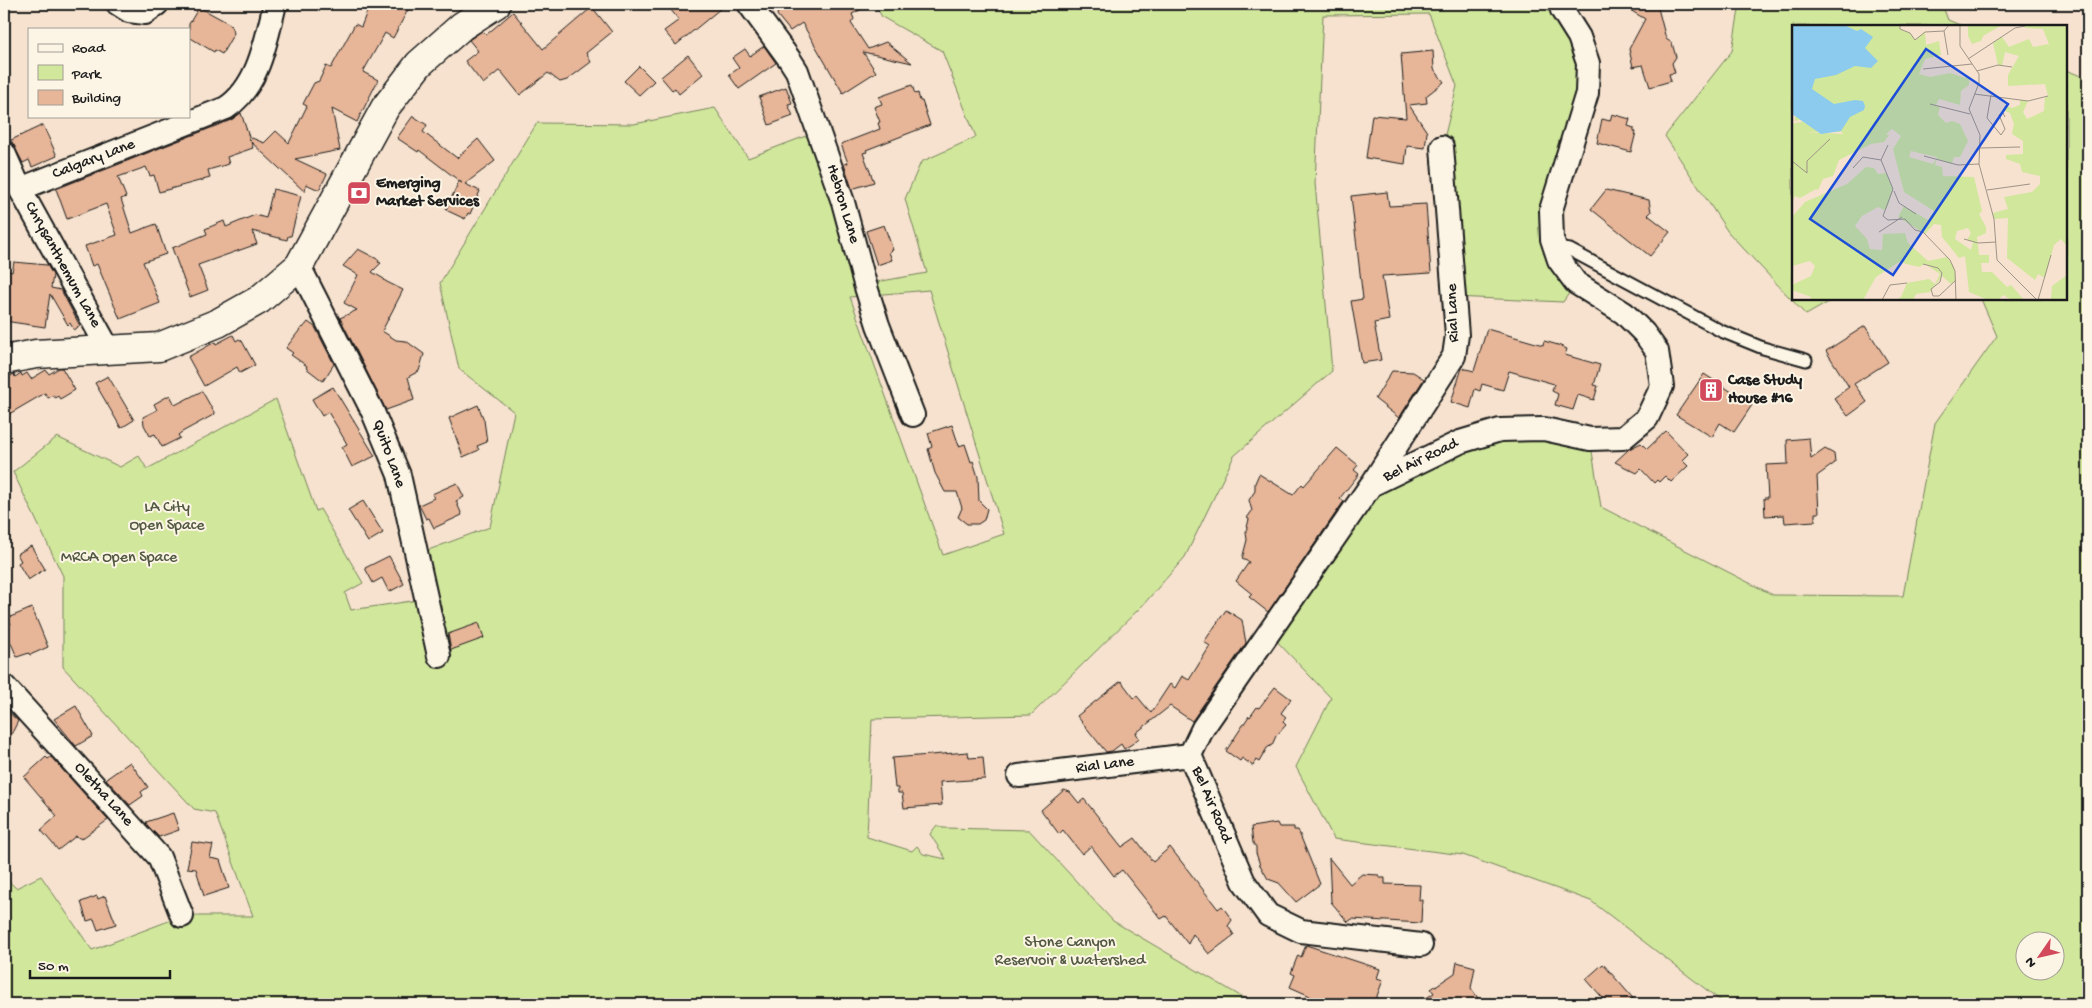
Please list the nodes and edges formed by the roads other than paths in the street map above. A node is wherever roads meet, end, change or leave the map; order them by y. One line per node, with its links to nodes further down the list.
1 (118, 4): 2 (street)
2 (157, 4)
3 (275, 4): 9 (street, Calgary Lane)
4 (496, 4): 11 (main road)
5 (749, 4): 15 (street, Hebron Lane)
6 (1560, 4): 10 (street, Bel Air Road)
7 (1442, 147): 16 (street, Rial Lane)
8 (4, 153): 9 (street, Chrysanthemum Lane)
9 (20, 189): 12 (street, Chrysanthemum Lane)
10 (1555, 248): 14 (lane); 16 (street, Bel Air Road)
11 (299, 266): 12 (main road); 17 (street, Quito Lane)
12 (108, 350): 13 (main road)
13 (4, 360)
14 (1806, 360)
15 (913, 415)
16 (1371, 485): 19 (street, Bel Air Road)
17 (439, 656)
18 (4, 686): 21 (street, Oletha Lane)
19 (1190, 755): 20 (street, Rial Lane); 22 (street, Bel Air Road)
20 (1019, 776)
21 (182, 916)
22 (1421, 945)

